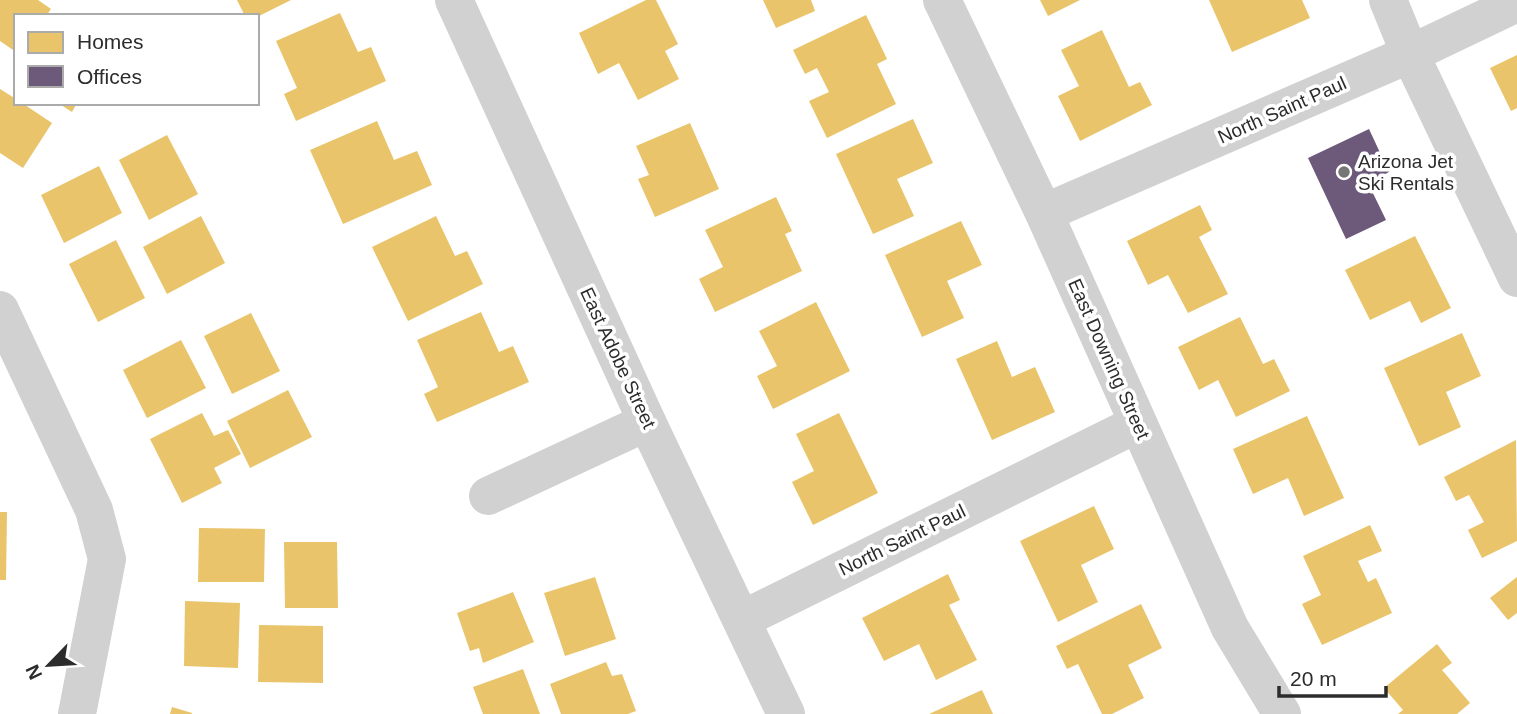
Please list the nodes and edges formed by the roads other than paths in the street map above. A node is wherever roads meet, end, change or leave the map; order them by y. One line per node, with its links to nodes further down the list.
1 (454, 0): 9 (street, East Adobe Street)
2 (942, 0): 6 (street, East Downing Street)
3 (1388, 0): 5 (street)
4 (1517, 3): 5 (street, North Saint Paul)
5 (1410, 54): 6 (street, North Saint Paul); 7 (street)
6 (1044, 213): 10 (street, East Downing Street)
7 (1517, 278)
8 (0, 310): 13 (street)
9 (647, 422): 11 (street); 12 (street, East Adobe Street)
10 (1137, 424): 12 (street, North Saint Paul); 15 (street, East Downing Street)
11 (488, 496)
12 (743, 619): 14 (street, East Adobe Street)
13 (77, 714)
14 (786, 714)
15 (1282, 714)

